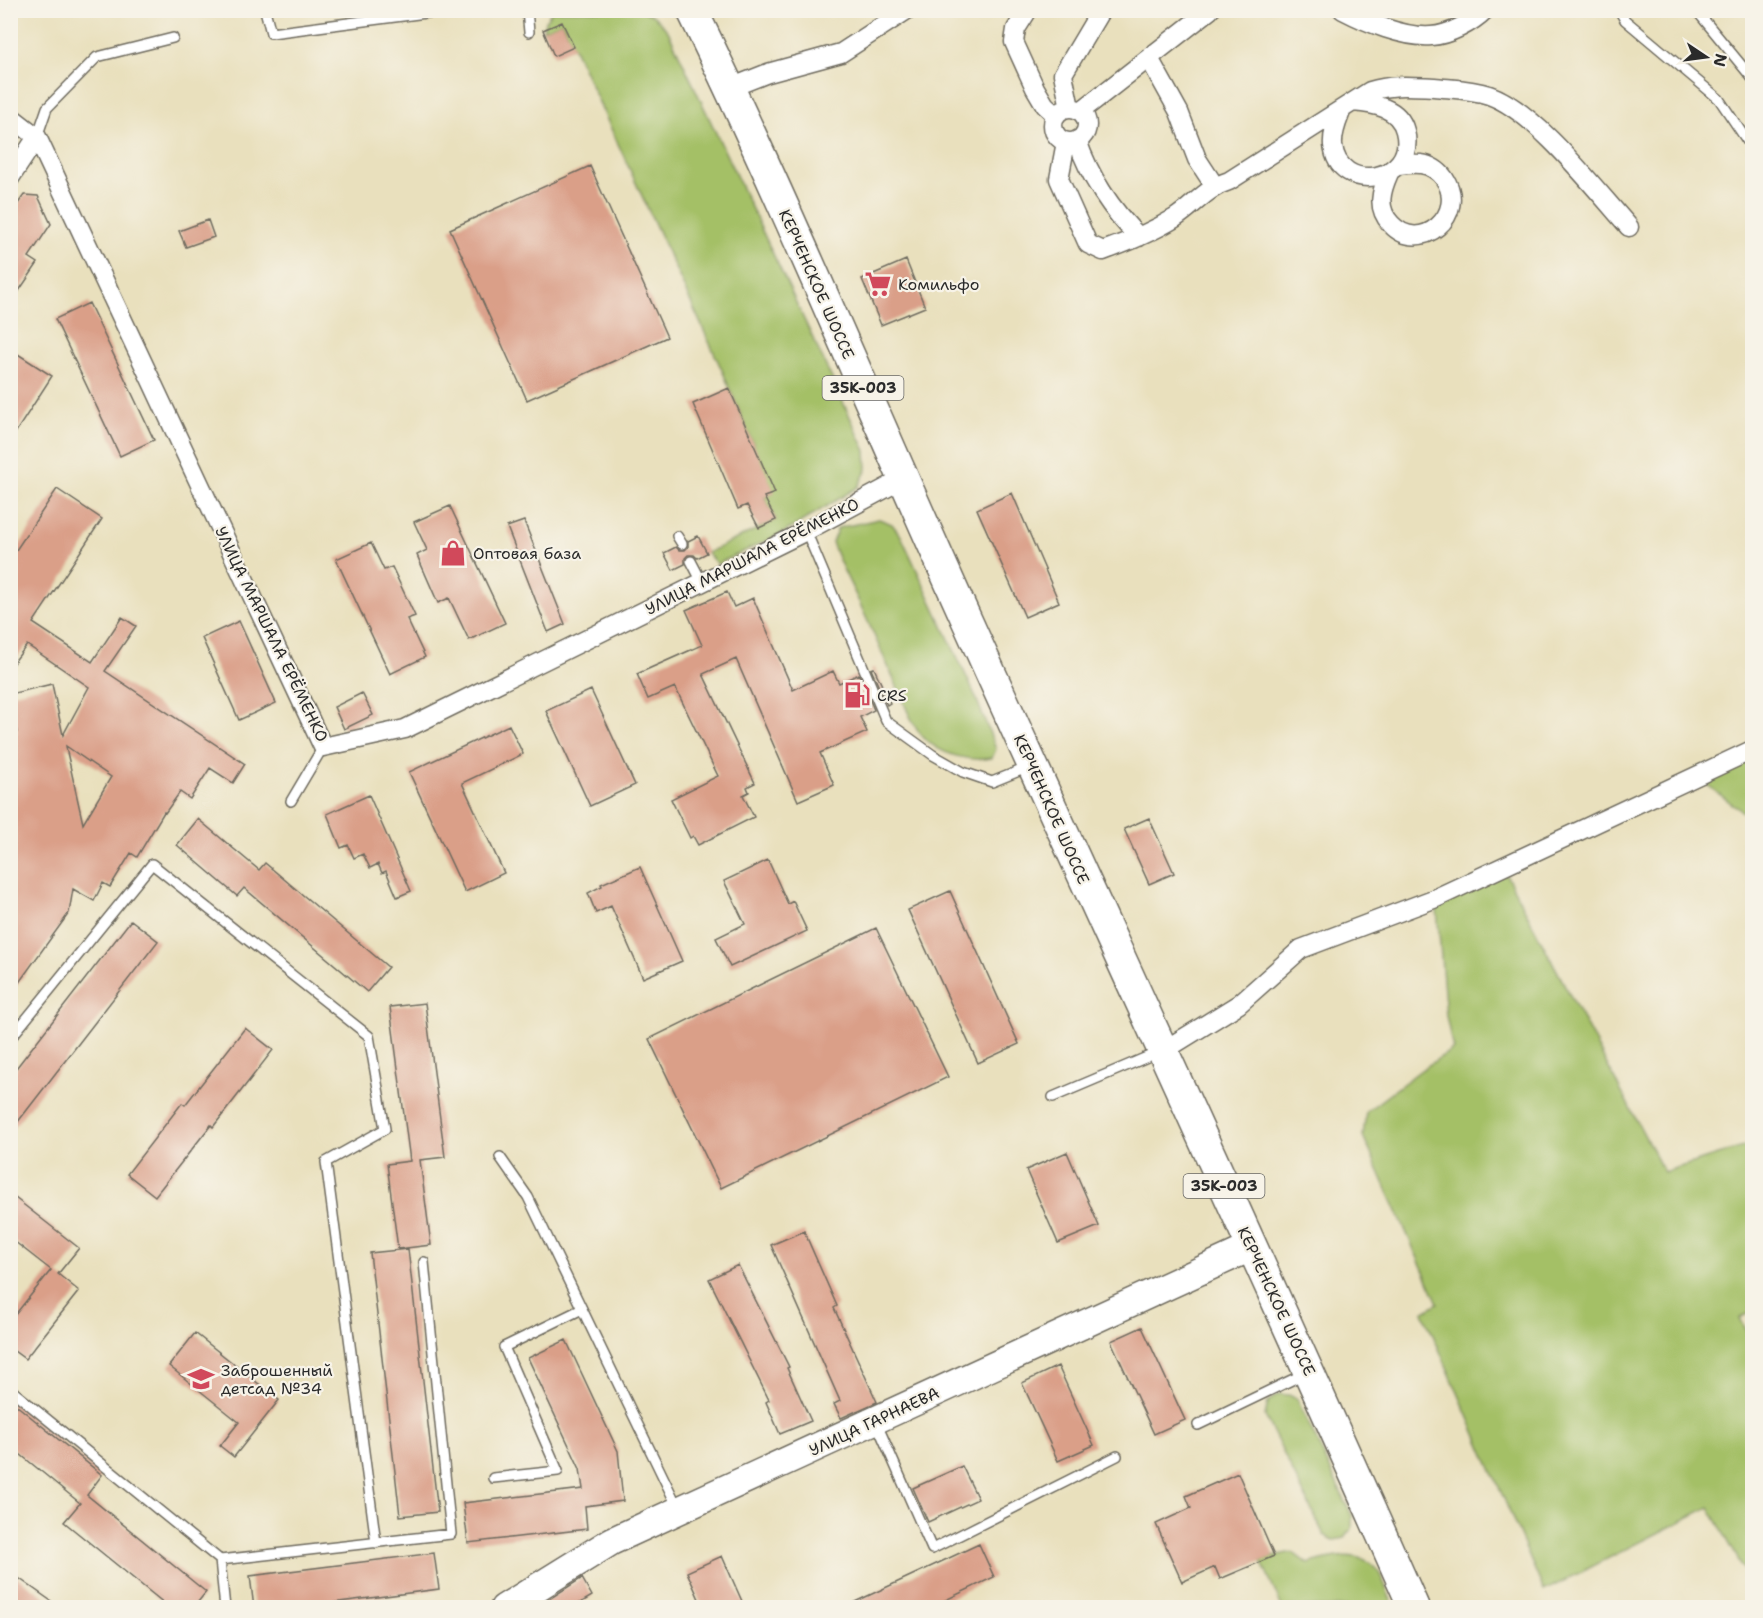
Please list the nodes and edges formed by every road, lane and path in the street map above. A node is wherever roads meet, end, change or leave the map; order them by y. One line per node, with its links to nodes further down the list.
1 (266, 10): 2 (lane)
2 (449, 10)
3 (527, 10): 13 (lane)
4 (692, 10): 17 (main road, КЕРЧЕНСКОЕ ШОССЕ / 35К-003)
5 (907, 10): 17 (street)
6 (1028, 10): 19 (street)
7 (1101, 10): 19 (street)
8 (1210, 10): 15 (street)
9 (1343, 10): 10 (street)
10 (1485, 10)
11 (1619, 10): 23 (lane)
12 (1696, 10): 16 (lane)
13 (529, 32)
14 (173, 38): 21 (lane)
15 (1149, 58): 19 (street); 25 (street)
16 (1752, 78)
17 (730, 88): 28 (main road, КЕРЧЕНСКОЕ ШОССЕ / 35К-003)
18 (1348, 105): 18 (street); 25 (street); 26 (street)
19 (1069, 111): 22 (street); 22 (street)
20 (10, 116): 21 (street, УЛИЦА МАРШАЛА ЕРЁМЕНКО)
21 (37, 137): 24 (street); 32 (street, УЛИЦА МАРШАЛА ЕРЁМЕНКО)
22 (1072, 141): 27 (street); 27 (street)
23 (1752, 148)
24 (10, 178)
25 (1214, 185): 27 (street)
26 (1629, 227)
27 (1139, 237)
28 (903, 479): 29 (street, УЛИЦА МАРШАЛА ЕРЁМЕНКО); 34 (main road, КЕРЧЕНСКОЕ ШОССЕ / 35К-003)
29 (806, 531): 31 (street, УЛИЦА МАРШАЛА ЕРЁМЕНКО); 34 (lane)
30 (691, 561): 31 (lane)
31 (702, 582): 32 (street, УЛИЦА МАРШАЛА ЕРЁМЕНКО)
32 (323, 747): 35 (lane)
33 (1752, 750): 37 (street)
34 (1032, 766): 37 (main road, КЕРЧЕНСКОЕ ШОССЕ / 35К-003)
35 (291, 801)
36 (10, 1039): 50 (lane)
37 (1162, 1051): 38 (lane); 40 (main road, КЕРЧЕНСКОЕ ШОССЕ / 35К-003)
38 (1053, 1097)
39 (500, 1157): 42 (lane)
40 (1252, 1247): 43 (main road, КЕРЧЕНСКОЕ ШОССЕ / 35К-003); 45 (street, УЛИЦА ГАРНАЕВА)
41 (424, 1262): 50 (lane)
42 (582, 1309): 48 (lane); 49 (lane)
43 (1309, 1371): 46 (lane); 54 (main road, КЕРЧЕНСКОЕ ШОССЕ / 35К-003)
44 (10, 1389): 51 (lane)
45 (875, 1420): 47 (lane); 49 (street, УЛИЦА ГАРНАЕВА)
46 (1198, 1425)
47 (1117, 1456)
48 (493, 1478)
49 (679, 1510): 53 (street, УЛИЦА ГАРНАЕВА)
50 (376, 1542): 51 (lane)
51 (220, 1560): 52 (lane)
52 (225, 1608)
53 (504, 1608)
54 (1414, 1608)

